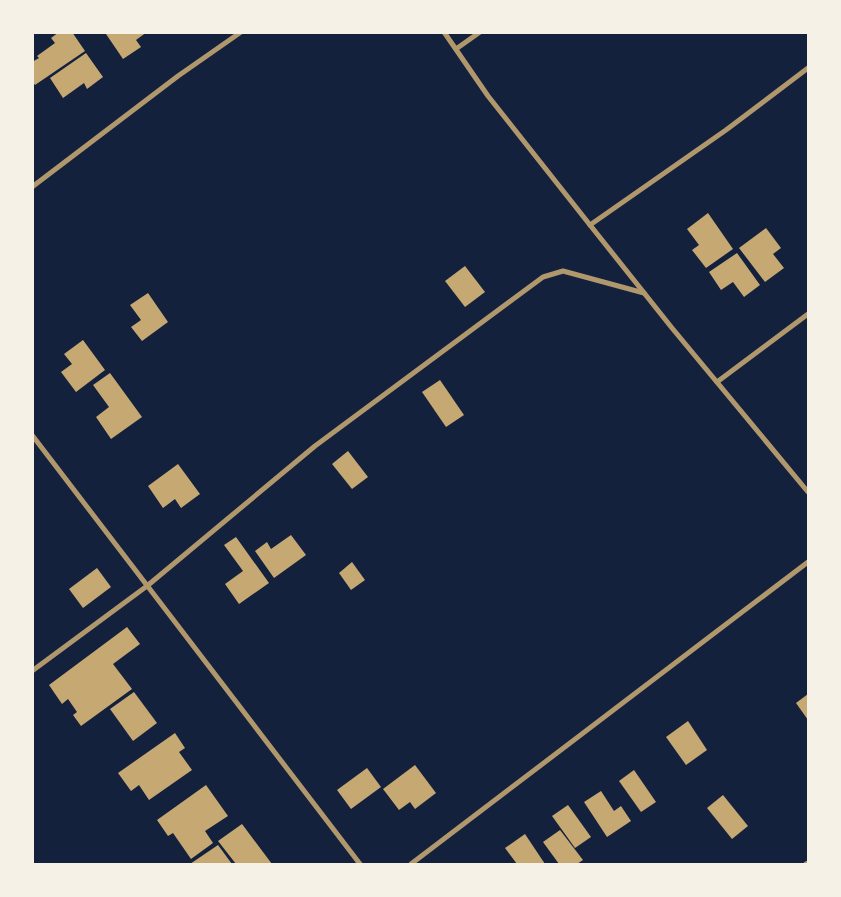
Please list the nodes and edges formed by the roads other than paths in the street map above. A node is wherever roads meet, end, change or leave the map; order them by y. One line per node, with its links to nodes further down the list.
1 (241, 32): 6 (street)
2 (444, 32): 4 (street)
3 (480, 32): 4 (street)
4 (456, 49): 7 (street)
5 (808, 68): 7 (street)
6 (32, 187)
7 (590, 225): 8 (street)
8 (644, 293): 10 (street); 14 (street)
9 (808, 314): 10 (street)
10 (717, 382): 12 (street)
11 (32, 435): 14 (street)
12 (808, 492)
13 (808, 562): 17 (street)
14 (147, 586): 15 (street); 16 (street)
15 (32, 671)
16 (360, 864)
17 (411, 864)

